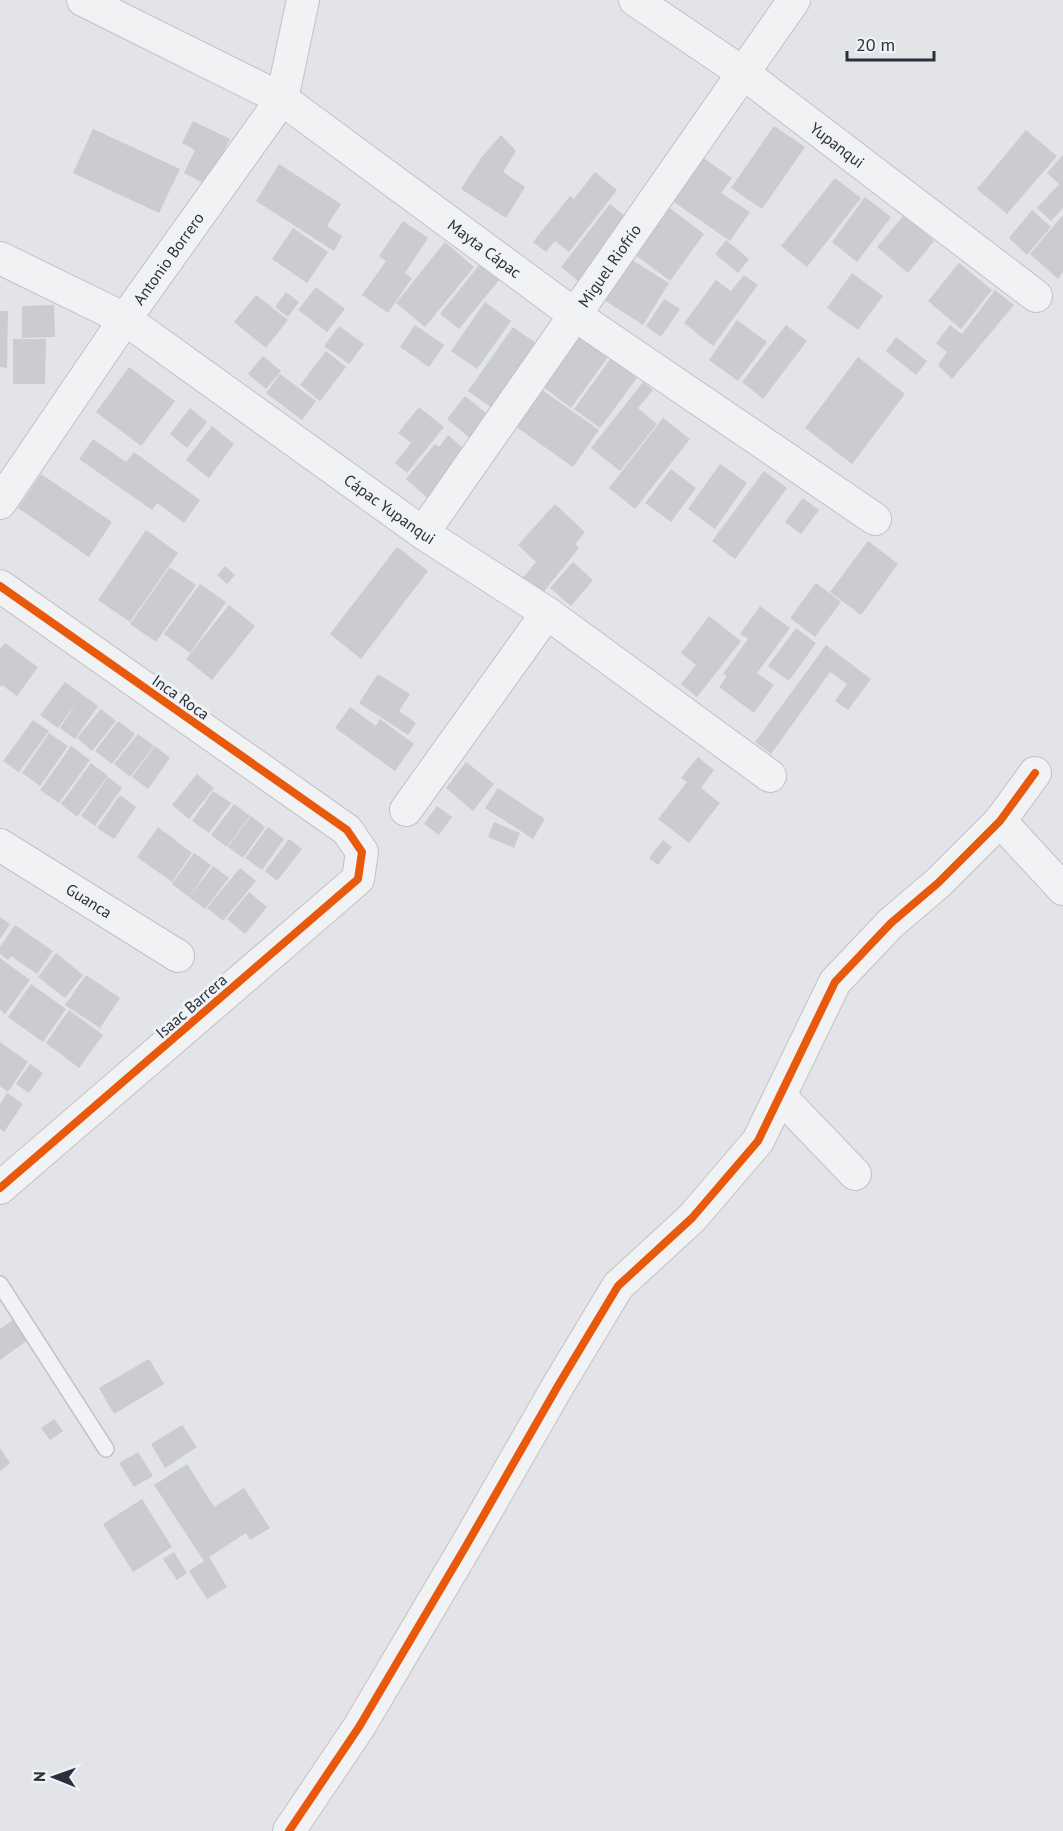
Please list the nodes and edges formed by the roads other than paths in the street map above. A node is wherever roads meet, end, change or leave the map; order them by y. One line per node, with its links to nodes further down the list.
1 (83, 0): 6 (street, Mayta Cápac)
2 (303, 0): 6 (street, Antonio Borrero)
3 (635, 0): 5 (street, Yupanqui)
4 (794, 0): 5 (street, Miguel Riofrío)
5 (743, 74): 8 (street, Yupanqui); 9 (street, Miguel Riofrío)
6 (282, 99): 9 (street, Mayta Cápac); 10 (street, Antonio Borrero)
7 (0, 258): 10 (street, Cápac Yupanqui)
8 (1036, 296)
9 (575, 315): 12 (street, Mayta Cápac); 13 (street, Miguel Riofrío)
10 (125, 319): 11 (street, Antonio Borrero); 13 (street, Cápac Yupanqui)
11 (0, 503)
12 (875, 519)
13 (423, 533): 15 (street, Cápac Yupanqui)
14 (0, 586): 20 (street, Inca Roca)
15 (547, 613): 17 (street, Cápac Yupanqui); 18 (street)
16 (1035, 773): 19 (street)
17 (770, 776)
18 (406, 810)
19 (1000, 821): 22 (street); 24 (street)
20 (347, 830): 26 (street, Isaac Barrera)
21 (0, 845): 23 (street, Guanca)
22 (1063, 889)
23 (178, 957)
24 (780, 1096): 25 (street); 29 (street)
25 (855, 1174)
26 (0, 1188)
27 (0, 1284): 28 (lane)
28 (106, 1449)
29 (289, 1831)

